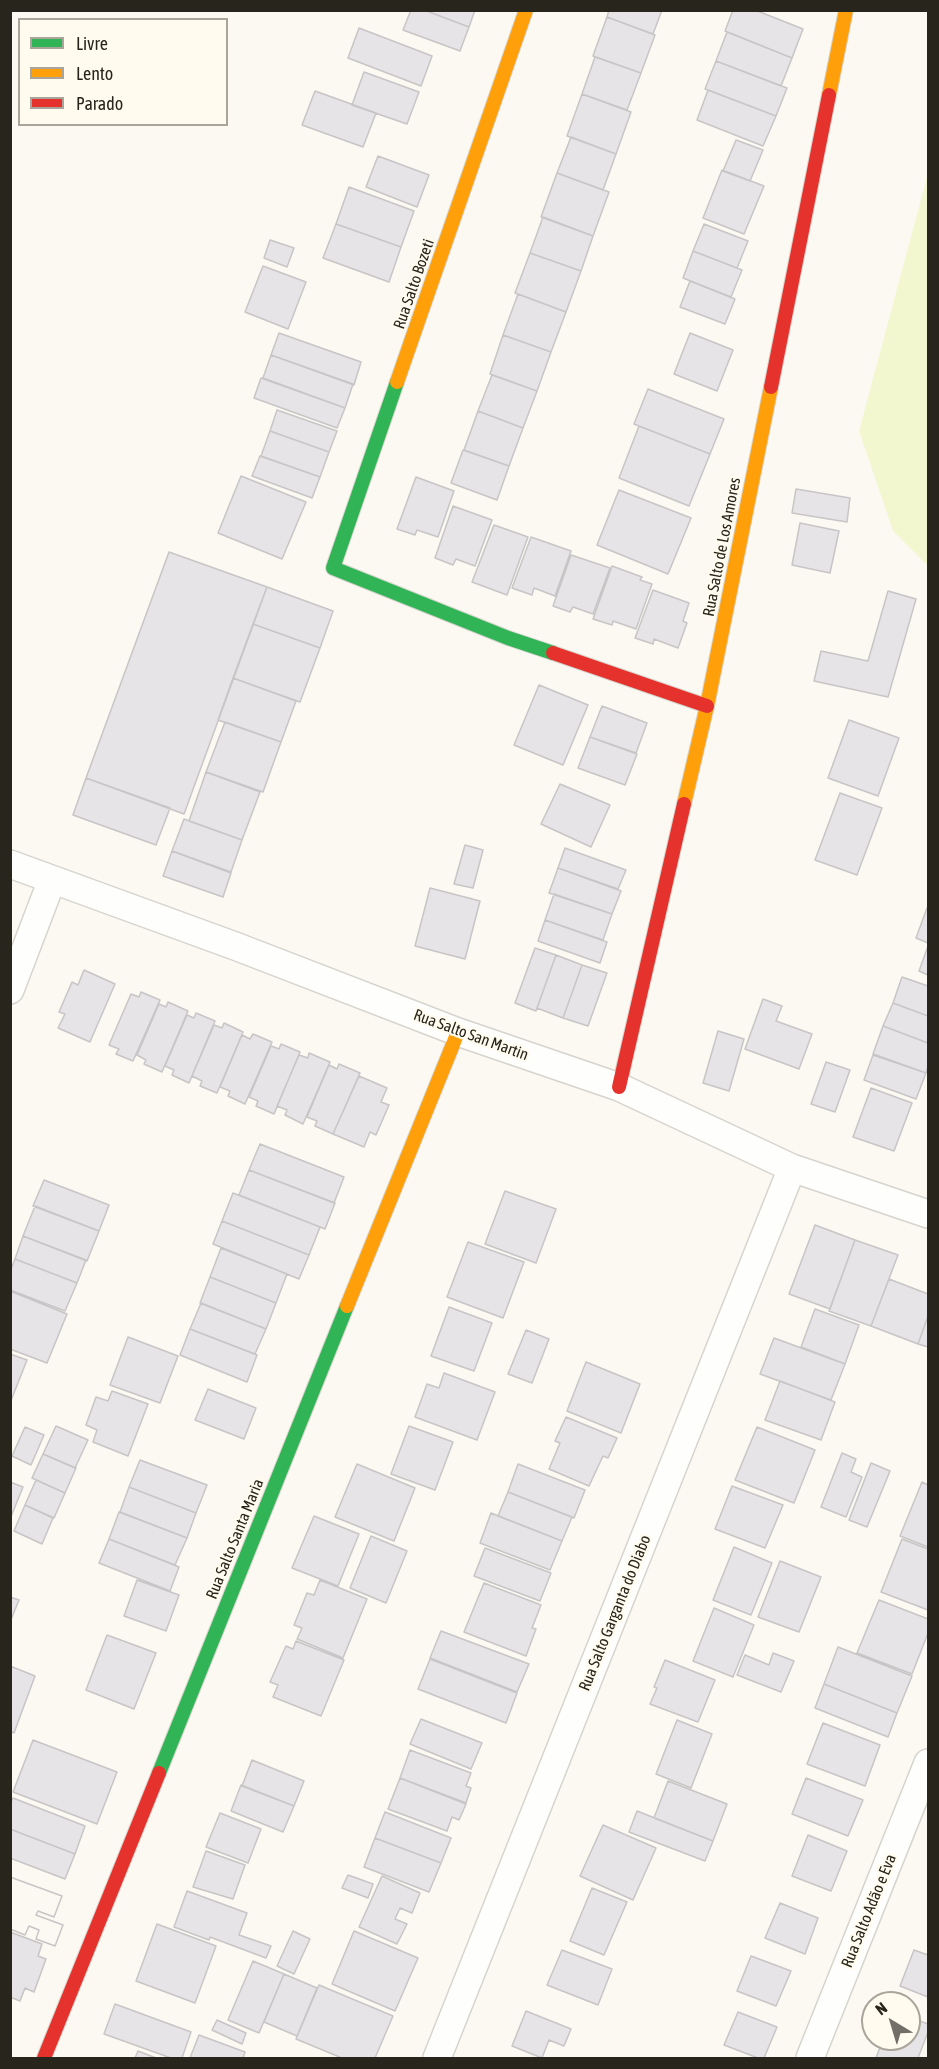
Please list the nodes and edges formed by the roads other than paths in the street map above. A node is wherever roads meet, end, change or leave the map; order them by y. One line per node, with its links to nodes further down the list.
1 (526, 10): 3 (street, Rua Salto Bozeti)
2 (846, 10): 3 (street, Rua Salto de Los Amores)
3 (707, 706): 8 (street, Rua Salto de Los Amores)
4 (10, 864): 5 (street, Rua Salto San Martin)
5 (52, 880): 6 (street); 7 (street, Rua Salto San Martin)
6 (10, 990)
7 (458, 1032): 8 (street, Rua Salto San Martin); 12 (street, Rua Salto Santa Maria)
8 (619, 1087): 9 (street, Rua Salto San Martin)
9 (792, 1168): 10 (street, Rua Salto San Martin); 13 (street, Rua Salto Garganta do Diabo)
10 (928, 1212)
11 (928, 1763): 14 (street, Rua Salto Adão e Eva)
12 (44, 2058)
13 (437, 2058)
14 (810, 2058)

